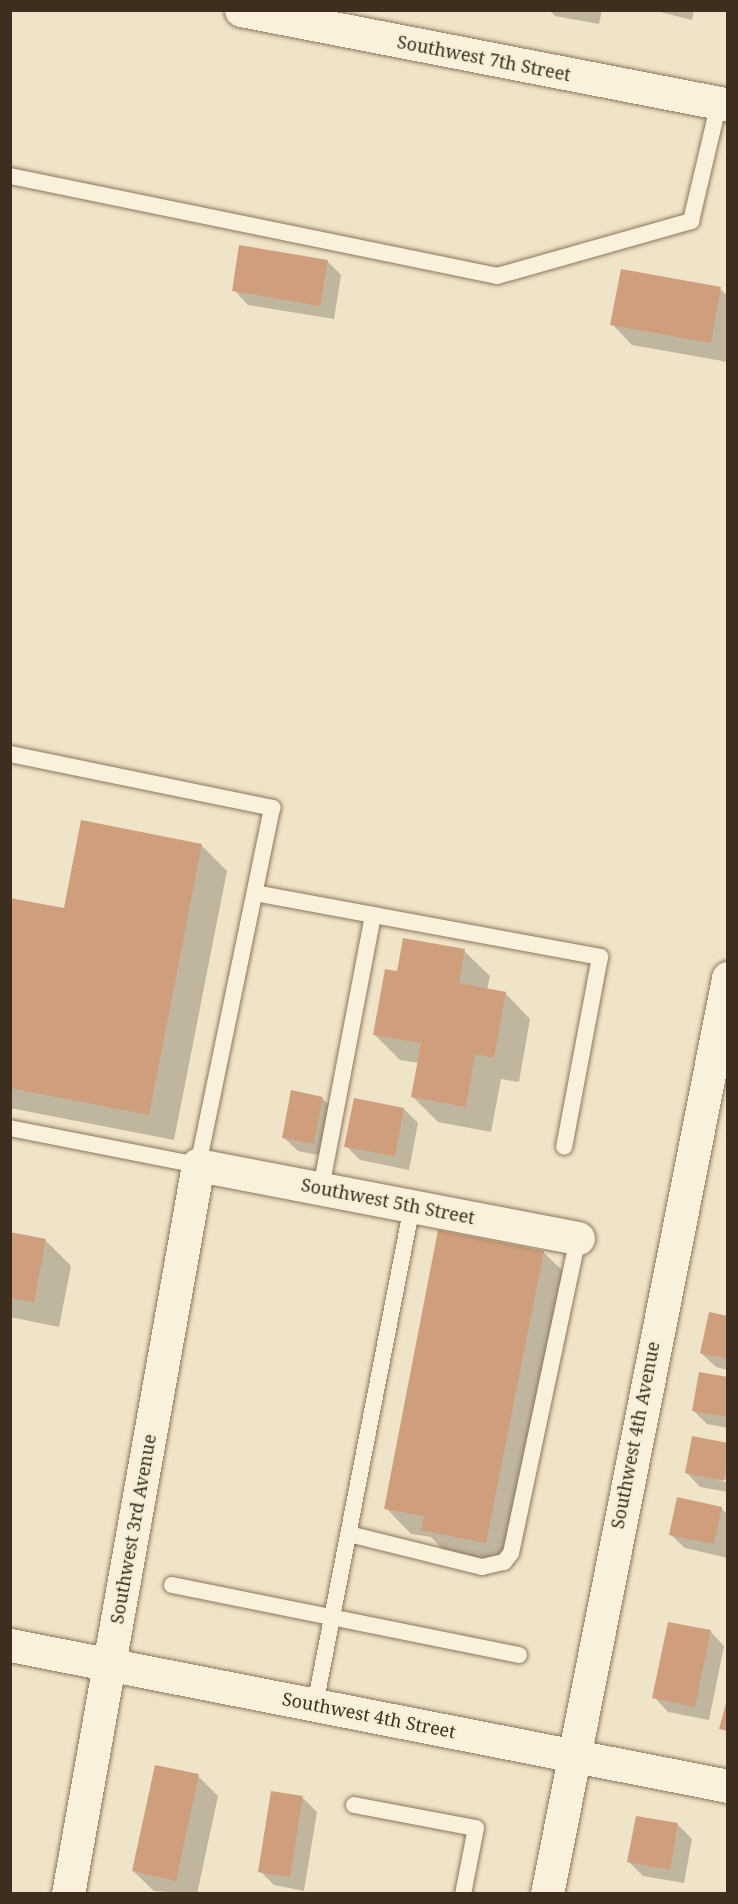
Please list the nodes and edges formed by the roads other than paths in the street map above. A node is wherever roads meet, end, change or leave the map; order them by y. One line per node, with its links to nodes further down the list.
1 (241, 10): 2 (street, Southwest 7th Street)
2 (723, 104): 3 (lane)
3 (10, 176)
4 (10, 754): 5 (lane)
5 (255, 893): 6 (lane); 10 (lane)
6 (373, 915): 9 (lane); 11 (lane)
7 (728, 978): 21 (street, Southwest 4th Avenue)
8 (10, 1128): 10 (lane)
9 (564, 1147)
10 (198, 1164): 11 (street, Southwest 5th Street); 19 (street, Southwest 3rd Avenue)
11 (321, 1188): 12 (street, Southwest 5th Street)
12 (412, 1206): 13 (street, Southwest 5th Street); 14 (lane)
13 (578, 1238): 14 (lane)
14 (349, 1534): 16 (lane)
15 (172, 1585): 16 (lane)
16 (332, 1617): 18 (lane); 20 (lane)
17 (10, 1645): 19 (street, Southwest 4th Street)
18 (519, 1655)
19 (109, 1664): 20 (street, Southwest 4th Street); 24 (street, Southwest 3rd Avenue)
20 (315, 1705): 21 (street, Southwest 4th Street)
21 (571, 1755): 22 (street, Southwest 4th Street); 26 (street, Southwest 4th Avenue)
22 (728, 1786)
23 (354, 1805): 25 (lane)
24 (68, 1893)
25 (463, 1893)
26 (547, 1893)

